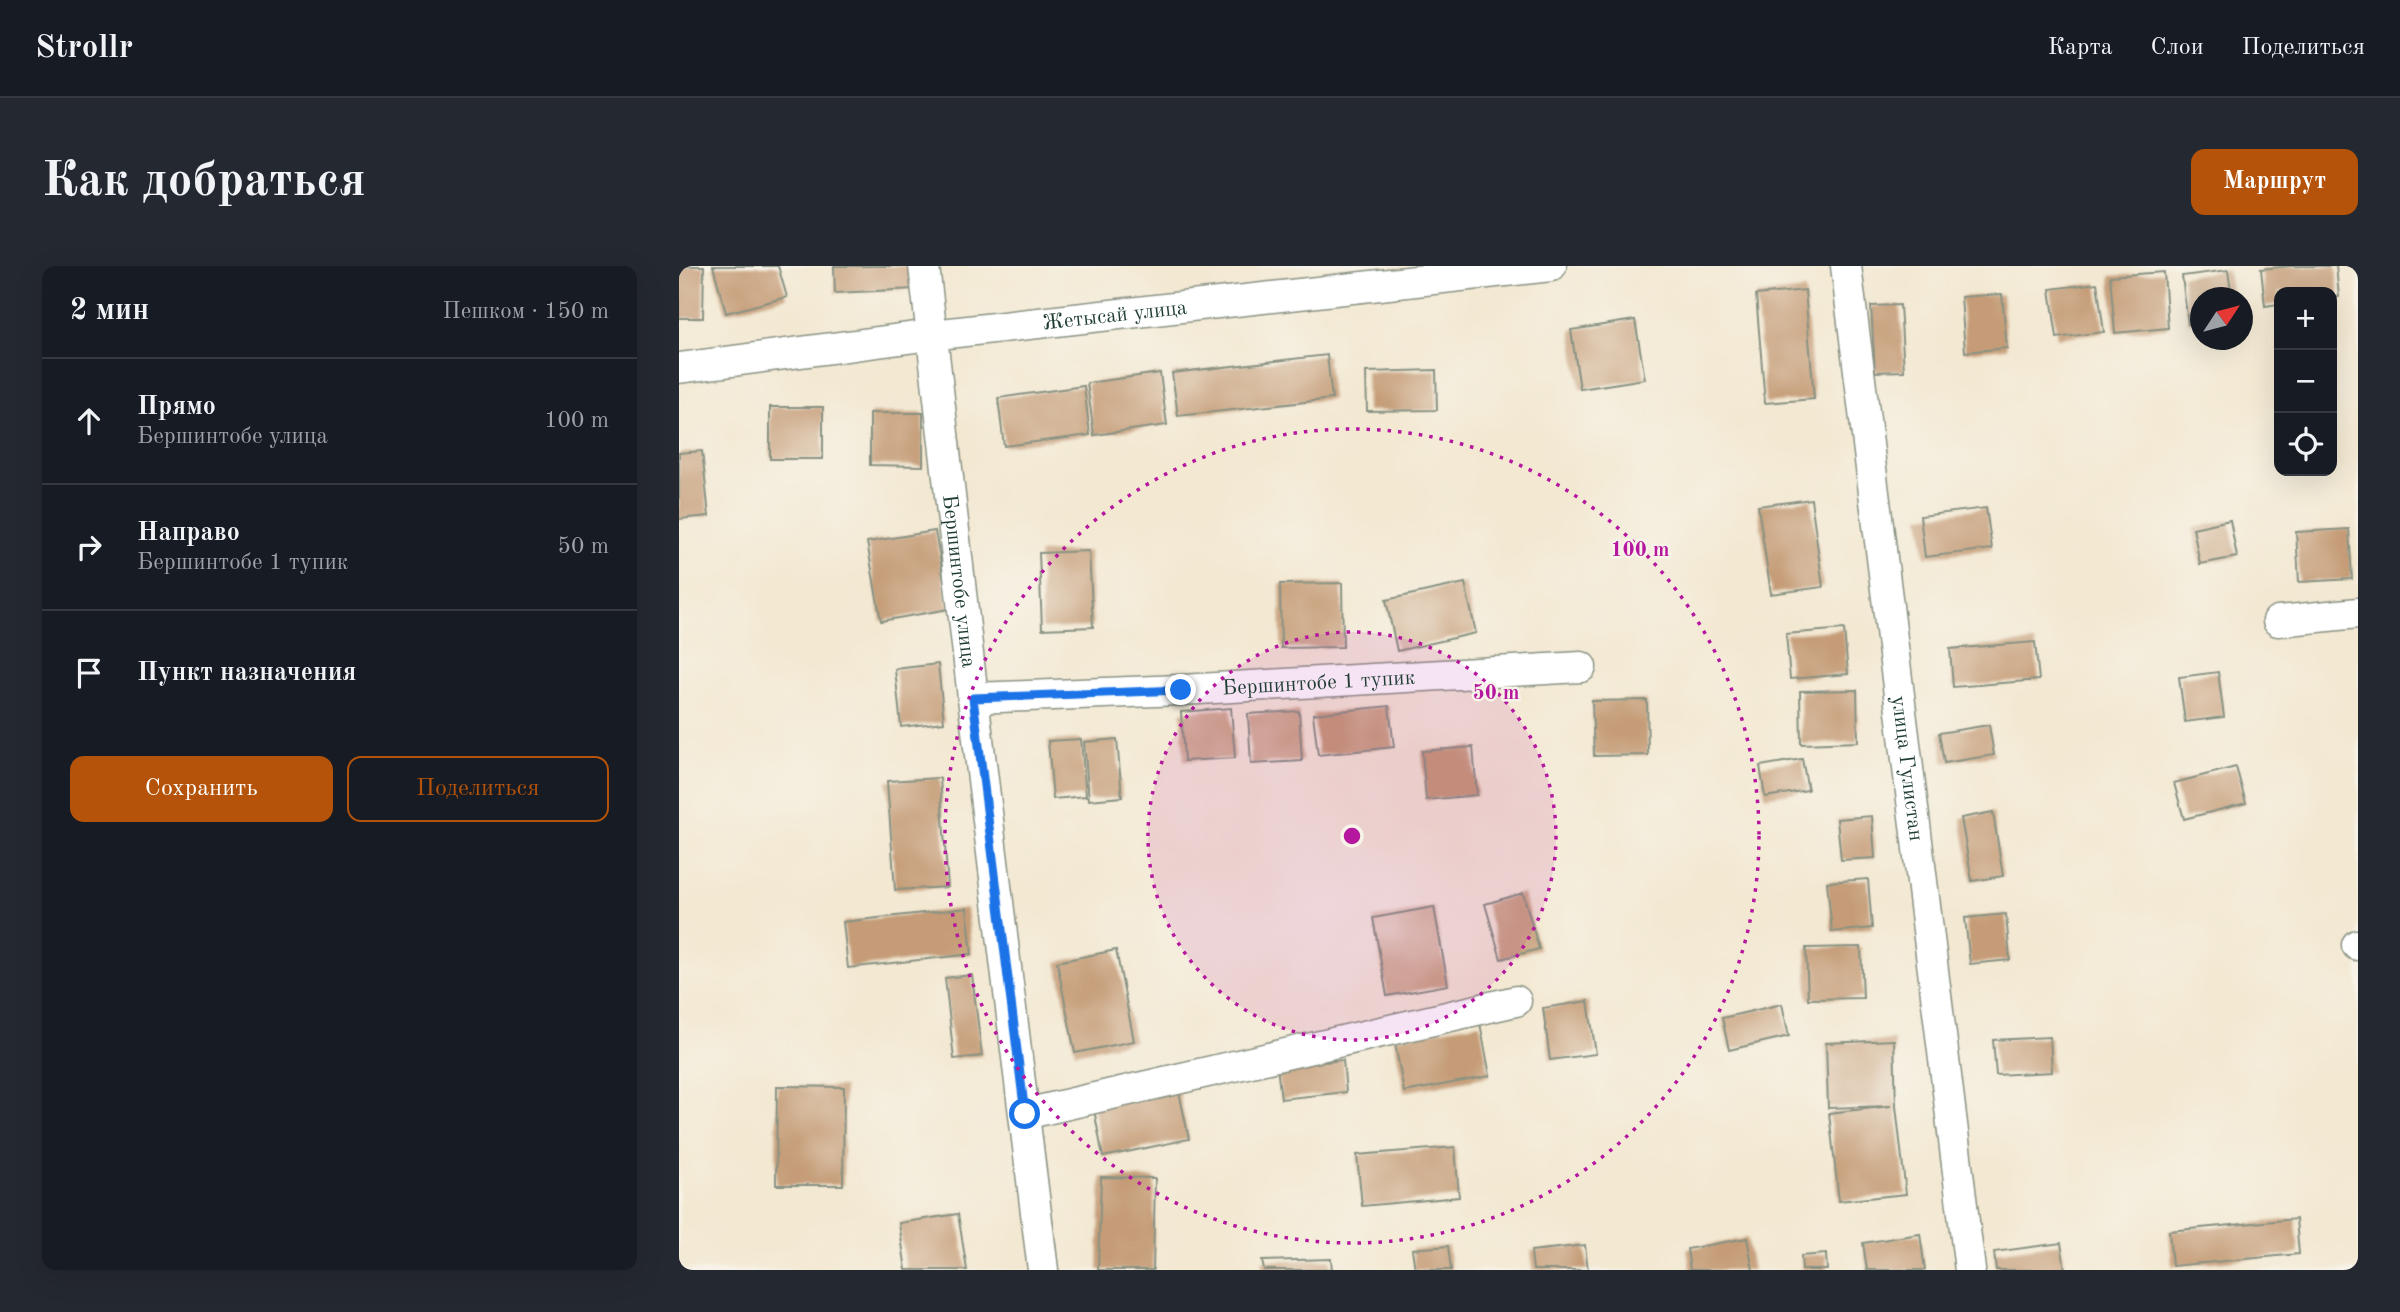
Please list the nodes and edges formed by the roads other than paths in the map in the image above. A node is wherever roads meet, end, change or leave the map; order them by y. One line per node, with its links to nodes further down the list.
1 (923, 266): 4 (street, Бершинтобе улица)
2 (1551, 266): 4 (street, Жетысай улица)
3 (1846, 266): 13 (street, улица Гулистан)
4 (931, 335): 5 (street, Жетысай улица); 9 (street, Бершинтобе улица)
5 (679, 368)
6 (2358, 613): 7 (street)
7 (2278, 621)
8 (1581, 667): 9 (street, Бершинтобе 1 тупик)
9 (973, 698): 11 (street, Бершинтобе улица)
10 (1516, 1001): 11 (street)
11 (1025, 1114): 12 (street, Бершинтобе улица)
12 (1043, 1270)
13 (1971, 1270)

